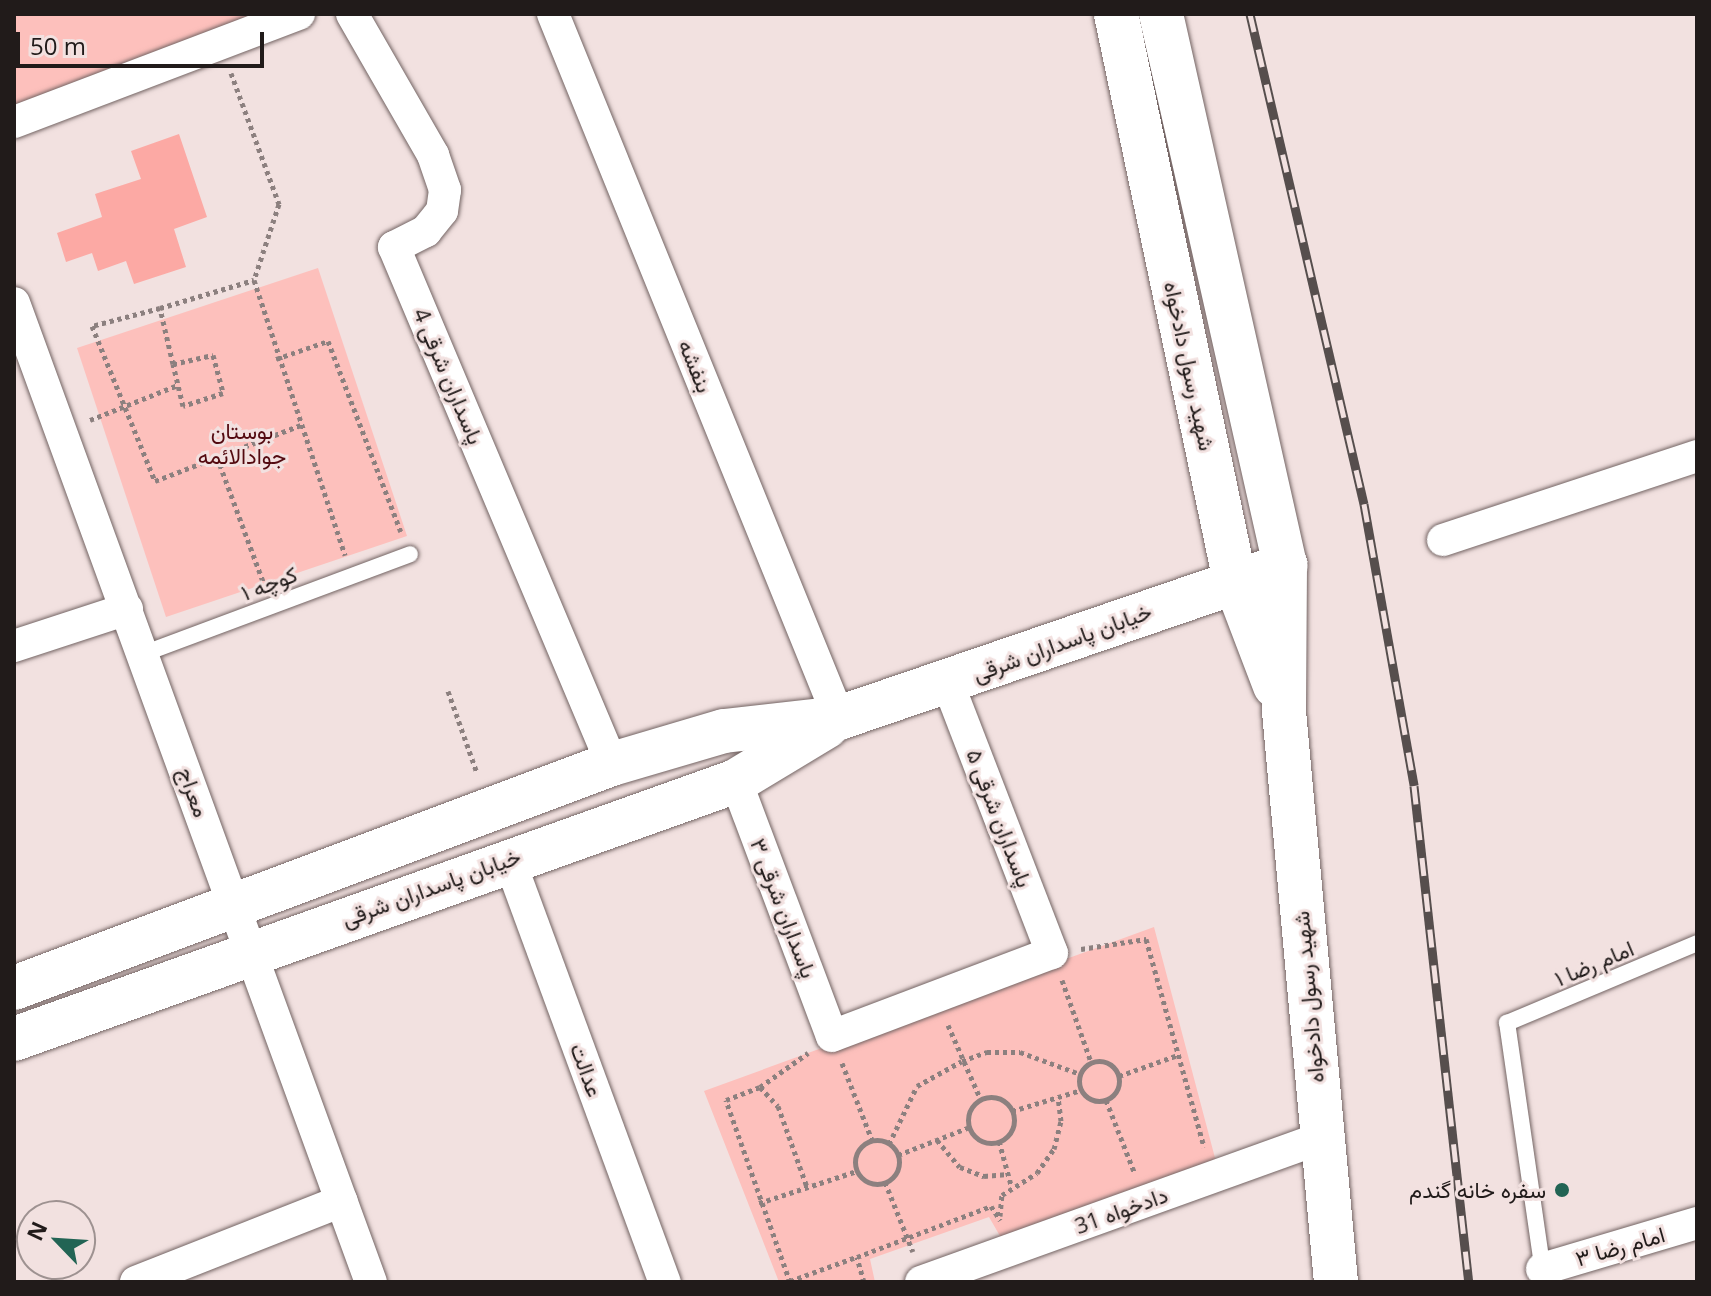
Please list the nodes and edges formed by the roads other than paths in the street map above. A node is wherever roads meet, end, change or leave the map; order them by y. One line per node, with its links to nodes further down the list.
1 (299, 14): 6 (street)
2 (352, 14): 20 (street, پاسداران شرقی 4)
3 (553, 14): 19 (street, بنفشه)
4 (1116, 14): 13 (street, شهید رسول دادخواه)
5 (1161, 14): 12 (street, شهید رسول دادخواه)
6 (14, 122)
7 (14, 303): 8 (street, معراج)
8 (27, 378): 14 (street, معراج)
9 (1697, 456): 10 (street)
10 (1443, 540)
11 (410, 554): 16 (lane, کوچه ۱)
12 (1285, 565): 13 (street, خیابان پاسداران شرقی); 18 (street, شهید رسول دادخواه)
13 (1235, 581): 17 (street, خیابان پاسداران شرقی); 18 (street, شهید رسول دادخواه)
14 (127, 609): 15 (street); 16 (street, معراج)
15 (14, 646)
16 (143, 654): 23 (street, معراج)
17 (948, 683): 19 (street, خیابان پاسداران شرقی); 27 (street, پاسداران شرقی ۵)
18 (1284, 711): 29 (street, شهید رسول دادخواه)
19 (839, 718): 20 (street, خیابان پاسداران شرقی); 21 (street, خیابان پاسداران شرقی)
20 (612, 764): 23 (street, خیابان پاسداران شرقی)
21 (736, 781): 22 (street, خیابان پاسداران شرقی); 27 (street, پاسداران شرقی ۳)
22 (509, 859): 25 (street, خیابان پاسداران شرقی); 35 (street, عدالت)
23 (235, 906): 25 (street, معراج); 26 (street, خیابان پاسداران شرقی)
24 (1697, 943): 32 (lane, امام رضا ۱)
25 (252, 952): 28 (street, خیابان پاسداران شرقی); 30 (street, معراج)
26 (14, 988)
27 (832, 1036)
28 (14, 1039)
29 (1320, 1138): 36 (street, دادخواه 31); 37 (street, شهید رسول دادخواه)
30 (342, 1201): 33 (street); 34 (street, معراج)
31 (1697, 1223): 32 (street, امام رضا ۳)
32 (1543, 1275)
33 (136, 1282)
34 (371, 1282)
35 (665, 1282)
36 (921, 1282)
37 (1336, 1282)

